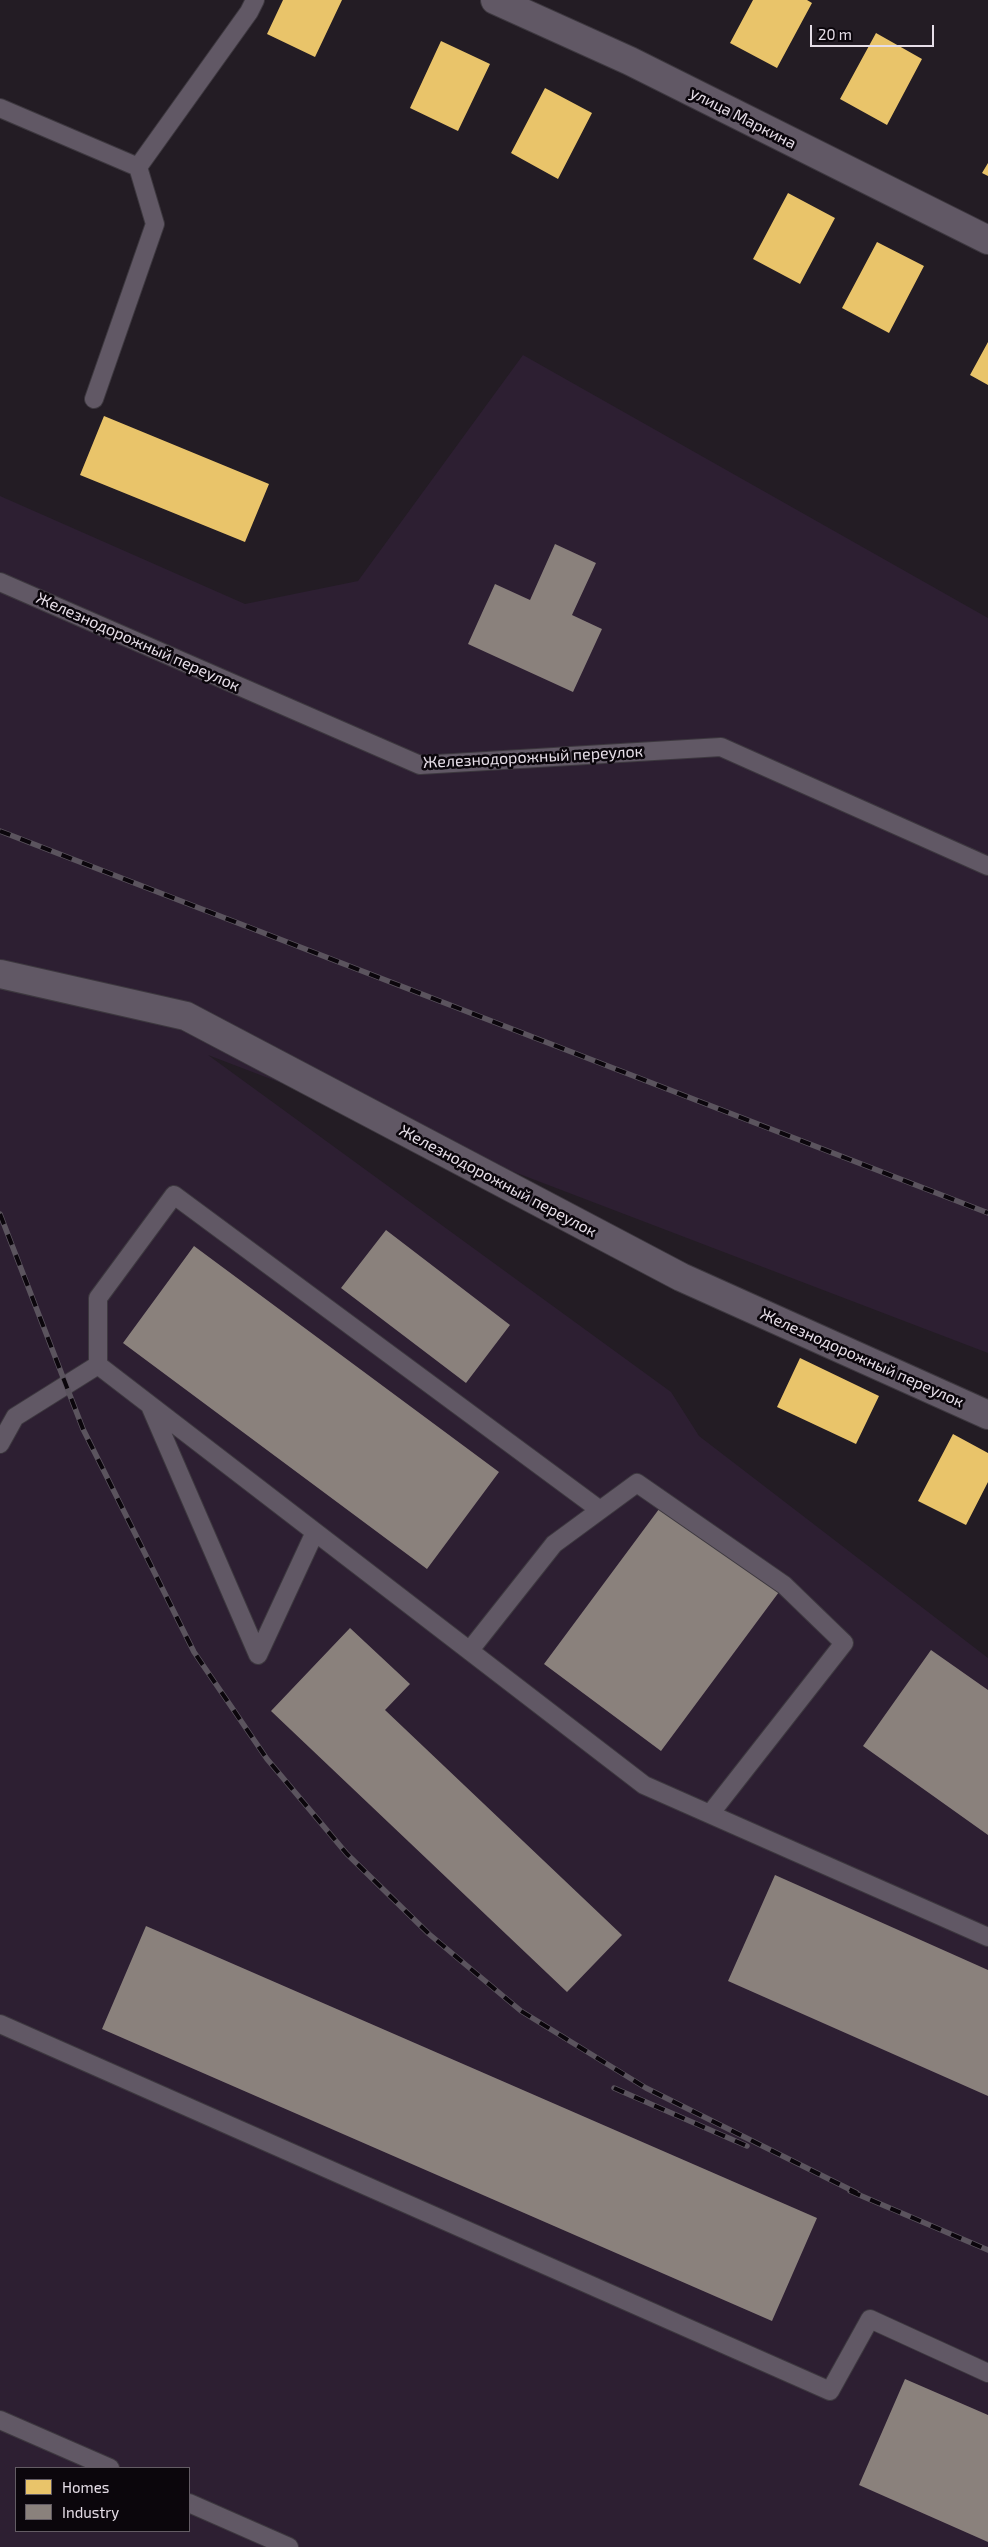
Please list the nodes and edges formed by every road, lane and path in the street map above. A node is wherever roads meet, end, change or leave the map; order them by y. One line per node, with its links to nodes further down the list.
1 (255, 0): 4 (lane)
2 (495, 0): 5 (street, улица Маркина)
3 (0, 108): 4 (lane)
4 (138, 167): 6 (lane)
5 (988, 240)
6 (94, 399)
7 (0, 582): 8 (lane, Железнодорожный переулок)
8 (988, 866)
9 (0, 974): 12 (street, Железнодорожный переулок)
10 (98, 1365): 11 (lane); 13 (lane); 14 (lane)
11 (150, 1405): 15 (lane); 15 (lane)
12 (988, 1415)
13 (0, 1444)
14 (600, 1510): 16 (lane); 17 (lane)
15 (315, 1532): 16 (lane)
16 (470, 1650): 17 (lane)
17 (710, 1814): 18 (lane)
18 (988, 1937)
19 (0, 2024): 20 (lane)
20 (988, 2373)
21 (0, 2420): 22 (lane)
22 (108, 2467)
23 (190, 2503): 24 (lane)
24 (289, 2547)

